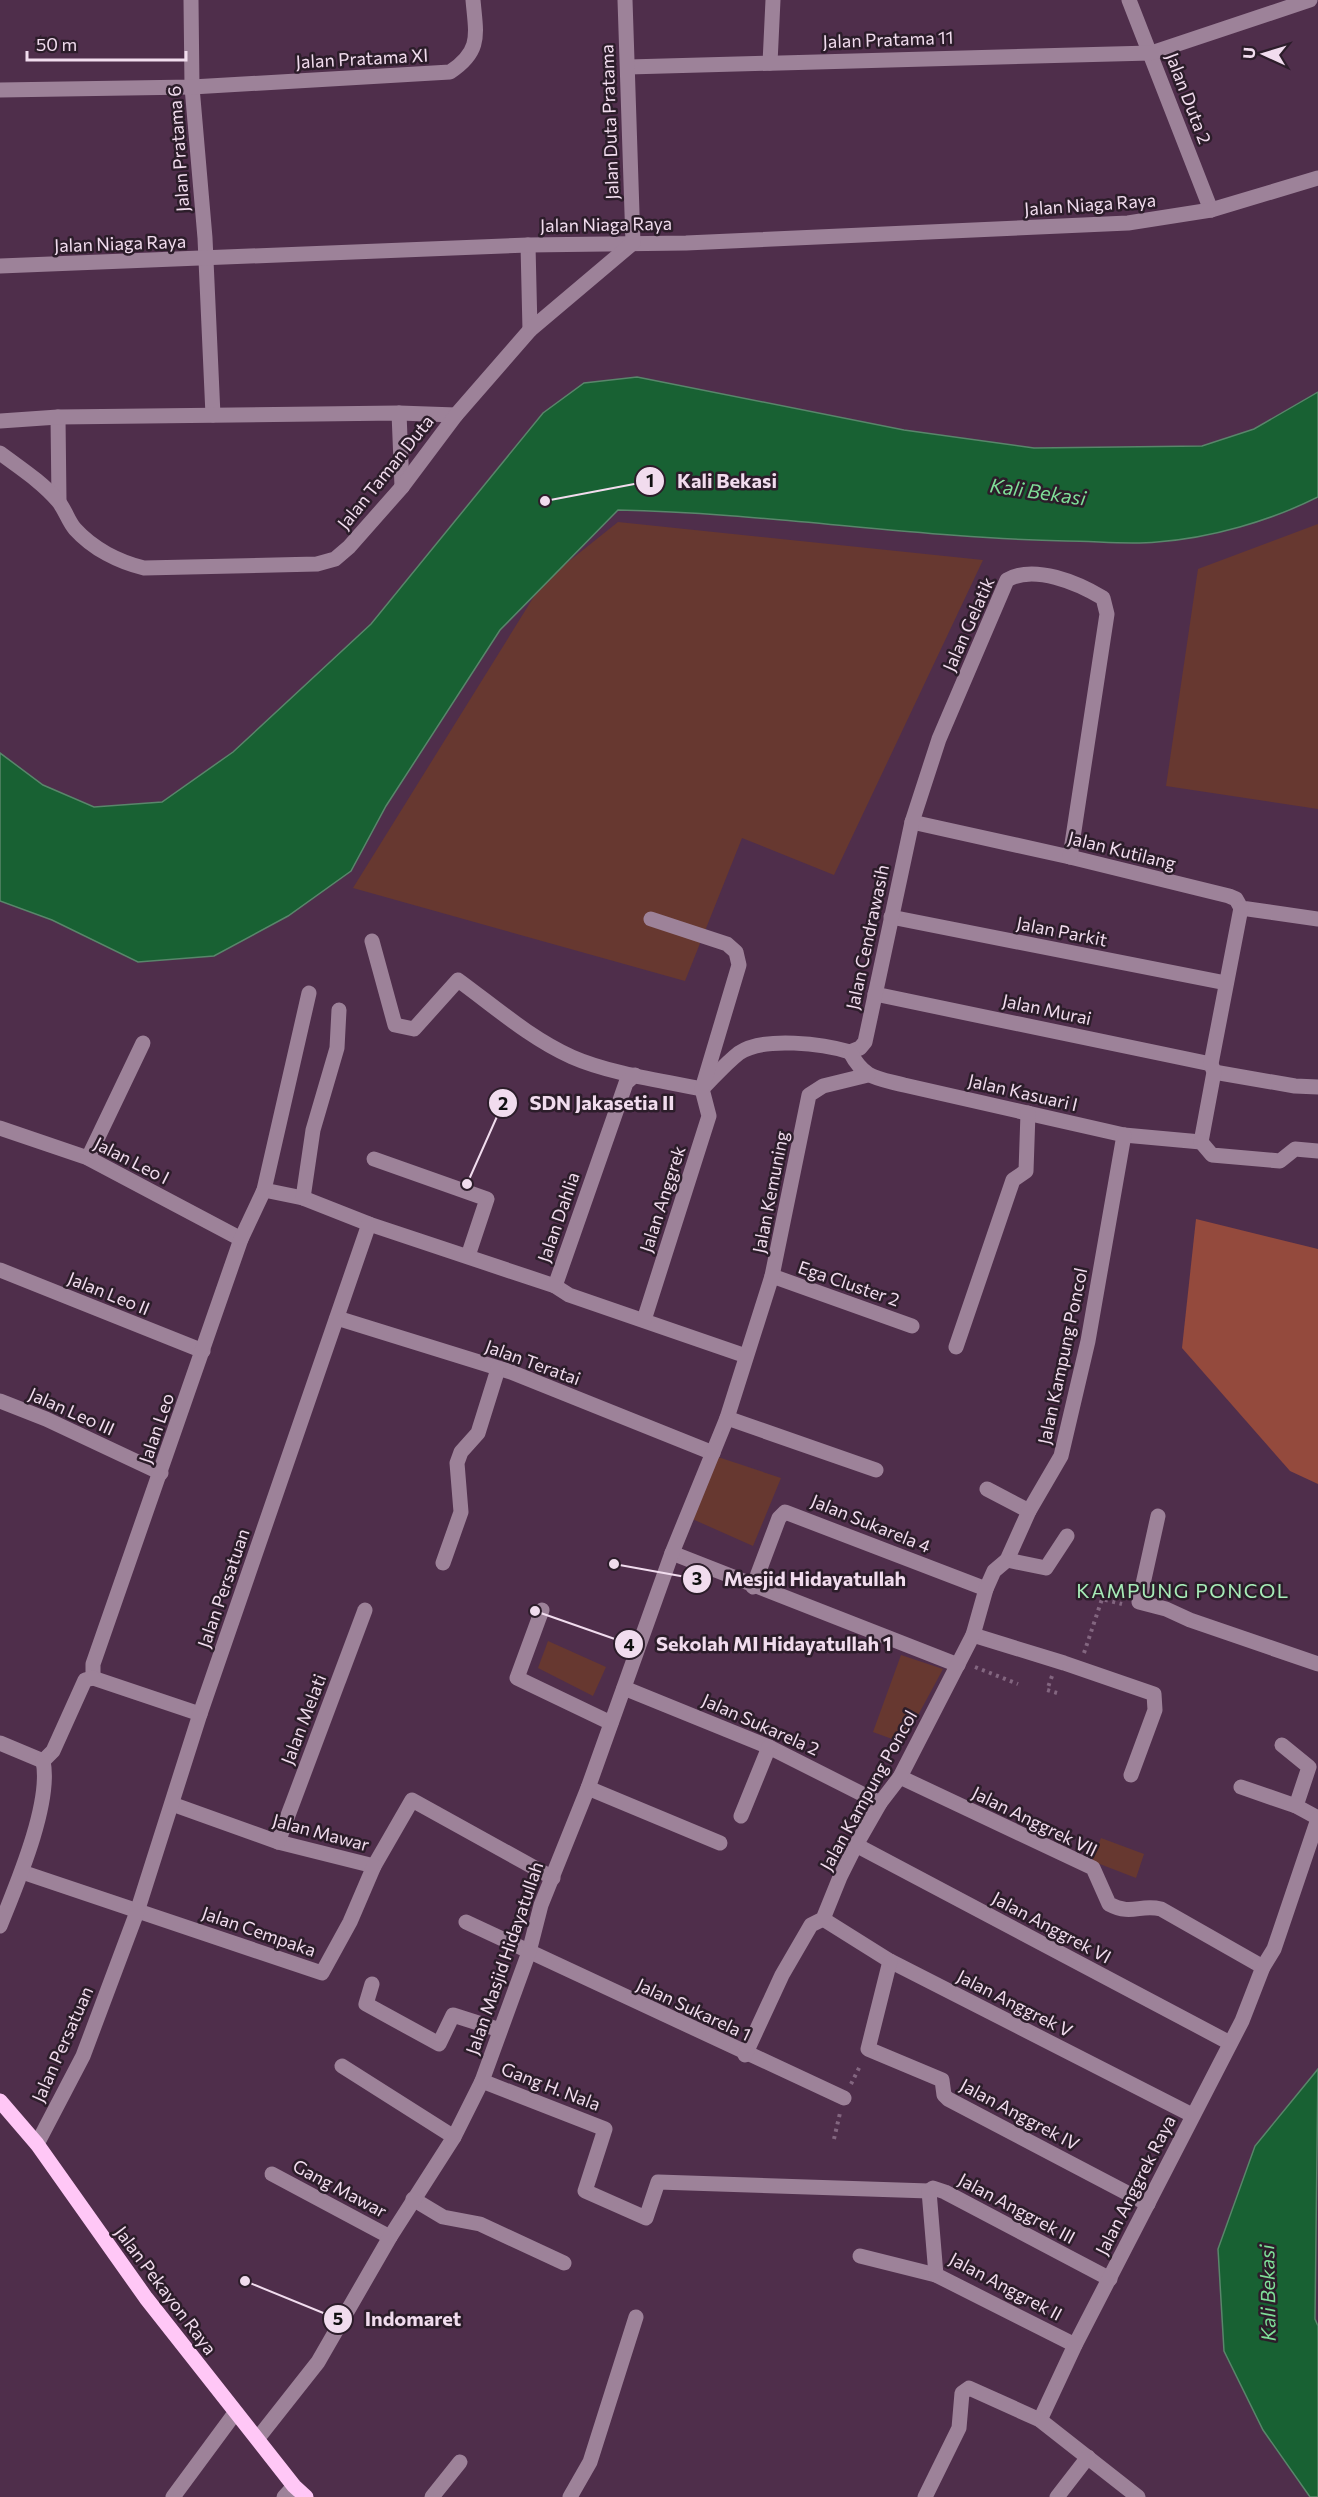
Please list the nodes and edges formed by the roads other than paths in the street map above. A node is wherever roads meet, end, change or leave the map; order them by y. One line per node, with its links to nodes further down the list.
1 (191, 0): 10 (street, Jalan Pratama 6)
2 (473, 0): 10 (street, Jalan Pratama XI)
3 (625, 0): 9 (street, Jalan Duta Pratama)
4 (773, 0): 8 (street)
5 (1129, 0): 7 (street, Jalan Duta 2)
6 (1300, 2): 7 (street, Jalan Pratama 11)
7 (1150, 53): 8 (street, Jalan Pratama 11); 13 (street, Jalan Duta 2)
8 (770, 63): 9 (street, Jalan Pratama 11)
9 (627, 67): 14 (street, Jalan Duta Pratama)
10 (192, 87): 11 (street, Jalan Pratama XI); 16 (street, Jalan Pratama 6)
11 (0, 90)
12 (1318, 178): 13 (street, Jalan Niaga Raya)
13 (1211, 210): 14 (street, Jalan Niaga Raya)
14 (633, 243): 15 (street, Jalan Niaga Raya); 18 (street, Jalan Taman Duta)
15 (528, 245): 16 (street, Jalan Niaga Raya); 18 (street)
16 (205, 259): 17 (street, Jalan Niaga Raya); 20 (street, Jalan Pratama 6)
17 (0, 266)
18 (530, 330): 21 (street, Jalan Taman Duta)
19 (399, 413): 20 (street); 21 (street); 25 (street)
20 (213, 415): 22 (street)
21 (456, 415): 25 (street, Jalan Taman Duta)
22 (58, 417): 23 (street); 26 (street)
23 (0, 421)
24 (0, 453): 26 (street, Jalan Taman Duta)
25 (402, 487): 26 (street, Jalan Taman Duta)
26 (58, 501)
27 (912, 822): 28 (street, Jalan Kutilang); 28 (street, Jalan Gelatik); 30 (street, Jalan Cendrawasih)
28 (1070, 857): 29 (street, Jalan Kutilang)
29 (1241, 908): 32 (street, Jalan Kutilang); 34 (street)
30 (891, 917): 34 (street, Jalan Parkit); 36 (street, Jalan Cendrawasih)
31 (651, 919): 44 (street)
32 (1318, 919)
33 (372, 941): 41 (street)
34 (1226, 983): 40 (street)
35 (309, 993): 52 (street, Jalan Leo)
36 (875, 994): 39 (street, Jalan Cendrawasih); 40 (street, Jalan Murai)
37 (339, 1010): 53 (street)
38 (143, 1043): 50 (street)
39 (850, 1053): 42 (street); 44 (street)
40 (1212, 1068): 43 (street, Jalan Murai); 48 (street)
41 (635, 1075): 44 (street); 59 (street, Jalan Dahlia)
42 (868, 1075): 45 (street, Jalan Kasuari I); 58 (street, Jalan Kemuning)
43 (1318, 1087)
44 (702, 1089): 61 (street, Jalan Anggrek)
45 (1028, 1113): 47 (street, Jalan Kasuari I); 63 (street)
46 (0, 1128): 50 (street, Jalan Leo I)
47 (1124, 1135): 48 (street, Jalan Kasuari I); 73 (street, Jalan Kampung Poncol)
48 (1201, 1142): 49 (street)
49 (1318, 1150)
50 (88, 1158): 55 (street, Jalan Leo I)
51 (374, 1159): 56 (street)
52 (264, 1190): 53 (street); 55 (street, Jalan Leo)
53 (303, 1198): 54 (street)
54 (369, 1224): 56 (street); 60 (street, Jalan Persatuan)
55 (241, 1239): 64 (street, Jalan Leo)
56 (468, 1256): 59 (street)
57 (0, 1270): 64 (street, Jalan Leo II)
58 (772, 1276): 62 (street, Ega Cluster 2); 65 (street, Jalan Kemuning)
59 (555, 1286): 61 (street, Jalan Dahlia)
60 (337, 1318): 66 (street, Jalan Teratai); 88 (street, Jalan Persatuan)
61 (644, 1320): 65 (street, Jalan Dahlia)
62 (912, 1326)
63 (956, 1347)
64 (203, 1351): 71 (street, Jalan Leo)
65 (746, 1356): 68 (street, Jalan Kemuning)
66 (498, 1369): 69 (street, Jalan Teratai); 78 (street)
67 (0, 1401): 71 (street, Jalan Leo III)
68 (728, 1418): 69 (street, Jalan Masjid Hidayatullah); 70 (street)
69 (713, 1453): 76 (street, Jalan Masjid Hidayatullah)
70 (876, 1470)
71 (161, 1473): 86 (street, Jalan Leo)
72 (987, 1489): 73 (street)
73 (1029, 1511): 77 (street, Jalan Kampung Poncol)
74 (1158, 1516): 85 (street)
75 (1067, 1536): 77 (street)
76 (672, 1553): 79 (street); 87 (street, Jalan Masjid Hidayatullah)
77 (1007, 1560): 80 (street, Jalan Kampung Poncol)
78 (443, 1563)
79 (753, 1587): 80 (street, Jalan Sukarela 4); 84 (street)
80 (986, 1589): 83 (street, Jalan Kampung Poncol)
81 (365, 1610): 104 (street, Jalan Melati)
82 (542, 1610): 89 (street)
83 (973, 1635): 84 (street, Jalan Kampung Poncol); 95 (street)
84 (959, 1663): 96 (street, Jalan Kampung Poncol)
85 (1318, 1664)
86 (93, 1678): 88 (street); 93 (street)
87 (624, 1688): 89 (street, Jalan Masjid Hidayatullah); 92 (street, Jalan Sukarela 2)
88 (200, 1714): 100 (street, Jalan Persatuan)
89 (610, 1723): 98 (street, Jalan Masjid Hidayatullah)
90 (5, 1745): 93 (street)
91 (1282, 1745): 94 (street)
92 (769, 1747): 99 (street, Jalan Sukarela 2); 102 (street)
93 (43, 1761): 108 (street)
94 (1314, 1767): 101 (street)
95 (1131, 1775)
96 (900, 1777): 99 (street, Jalan Kampung Poncol); 116 (street, Jalan Anggrek VII)
97 (1241, 1787): 101 (street)
98 (588, 1788): 105 (street); 109 (street, Jalan Masjid Hidayatullah)
99 (880, 1803): 106 (street, Jalan Kampung Poncol)
100 (172, 1804): 104 (street, Jalan Mawar); 110 (street, Jalan Persatuan)
101 (1296, 1806): 103 (street)
102 (741, 1816)
103 (1318, 1818): 116 (street)
104 (278, 1842): 107 (street, Jalan Mawar)
105 (720, 1843)
106 (856, 1845): 111 (street, Jalan Kampung Poncol); 119 (street, Jalan Anggrek VI)
107 (374, 1866): 109 (street, Jalan Mawar); 110 (street, Jalan Cempaka)
108 (22, 1872): 110 (street, Jalan Cempaka); 113 (street)
109 (553, 1878): 114 (street, Jalan Masjid Hidayatullah)
110 (137, 1912): 127 (street, Jalan Persatuan)
111 (824, 1919): 115 (street, Jalan Anggrek V); 120 (street, Jalan Kampung Poncol)
112 (466, 1922): 114 (street, Jalan Sukarela 1)
113 (0, 1926)
114 (529, 1952): 118 (street, Jalan Masjid Hidayatullah); 120 (street, Jalan Sukarela 1)
115 (890, 1961): 125 (street, Jalan Anggrek V); 131 (street, Jalan Anggrek IV)
116 (1263, 1966): 119 (street, Jalan Anggrek Raya)
117 (372, 1984): 118 (street)
118 (500, 2030): 122 (street, Jalan Masjid Hidayatullah)
119 (1230, 2043): 125 (street, Jalan Anggrek Raya)
120 (745, 2055): 123 (street, Jalan Sukarela 1)
121 (342, 2066): 126 (street)
122 (482, 2080): 126 (street, Jalan Masjid Hidayatullah); 129 (street, Gang H. Nala)
123 (844, 2098)
124 (0, 2101): 127 (main road, Jalan Pekayon Raya)
125 (1192, 2115): 131 (street, Jalan Anggrek Raya)
126 (454, 2138): 130 (street, Jalan Masjid Hidayatullah)
127 (37, 2144): 139 (main road, Jalan Pekayon Raya)
128 (272, 2174): 132 (street, Gang Mawar)
129 (934, 2190): 135 (street, Jalan Anggrek II); 136 (street, Jalan Anggrek III)
130 (413, 2199): 132 (street, Jalan Masjid Hidayatullah); 134 (street)
131 (1148, 2204): 136 (street, Jalan Anggrek Raya)
132 (390, 2238): 141 (street, Jalan Masjid Hidayatullah)
133 (861, 2256): 135 (street)
134 (564, 2263)
135 (936, 2275): 138 (street, Jalan Anggrek II)
136 (1110, 2279): 138 (street, Jalan Anggrek Raya)
137 (636, 2317): 148 (street)
138 (1075, 2345): 140 (street, Jalan Anggrek Raya)
139 (236, 2413): 141 (main road, Jalan Pekayon Raya); 145 (street)
140 (1040, 2420): 142 (street); 149 (street)
141 (258, 2438): 144 (main road, Jalan Pekayon Raya)
142 (1088, 2457): 150 (street); 151 (street)
143 (460, 2463): 147 (street)
144 (289, 2492): 146 (main road, Jalan Pekayon Raya)
145 (173, 2497)
146 (306, 2497)
147 (432, 2497)
148 (570, 2497)
149 (925, 2497)
150 (1057, 2497)
151 (1138, 2497)

